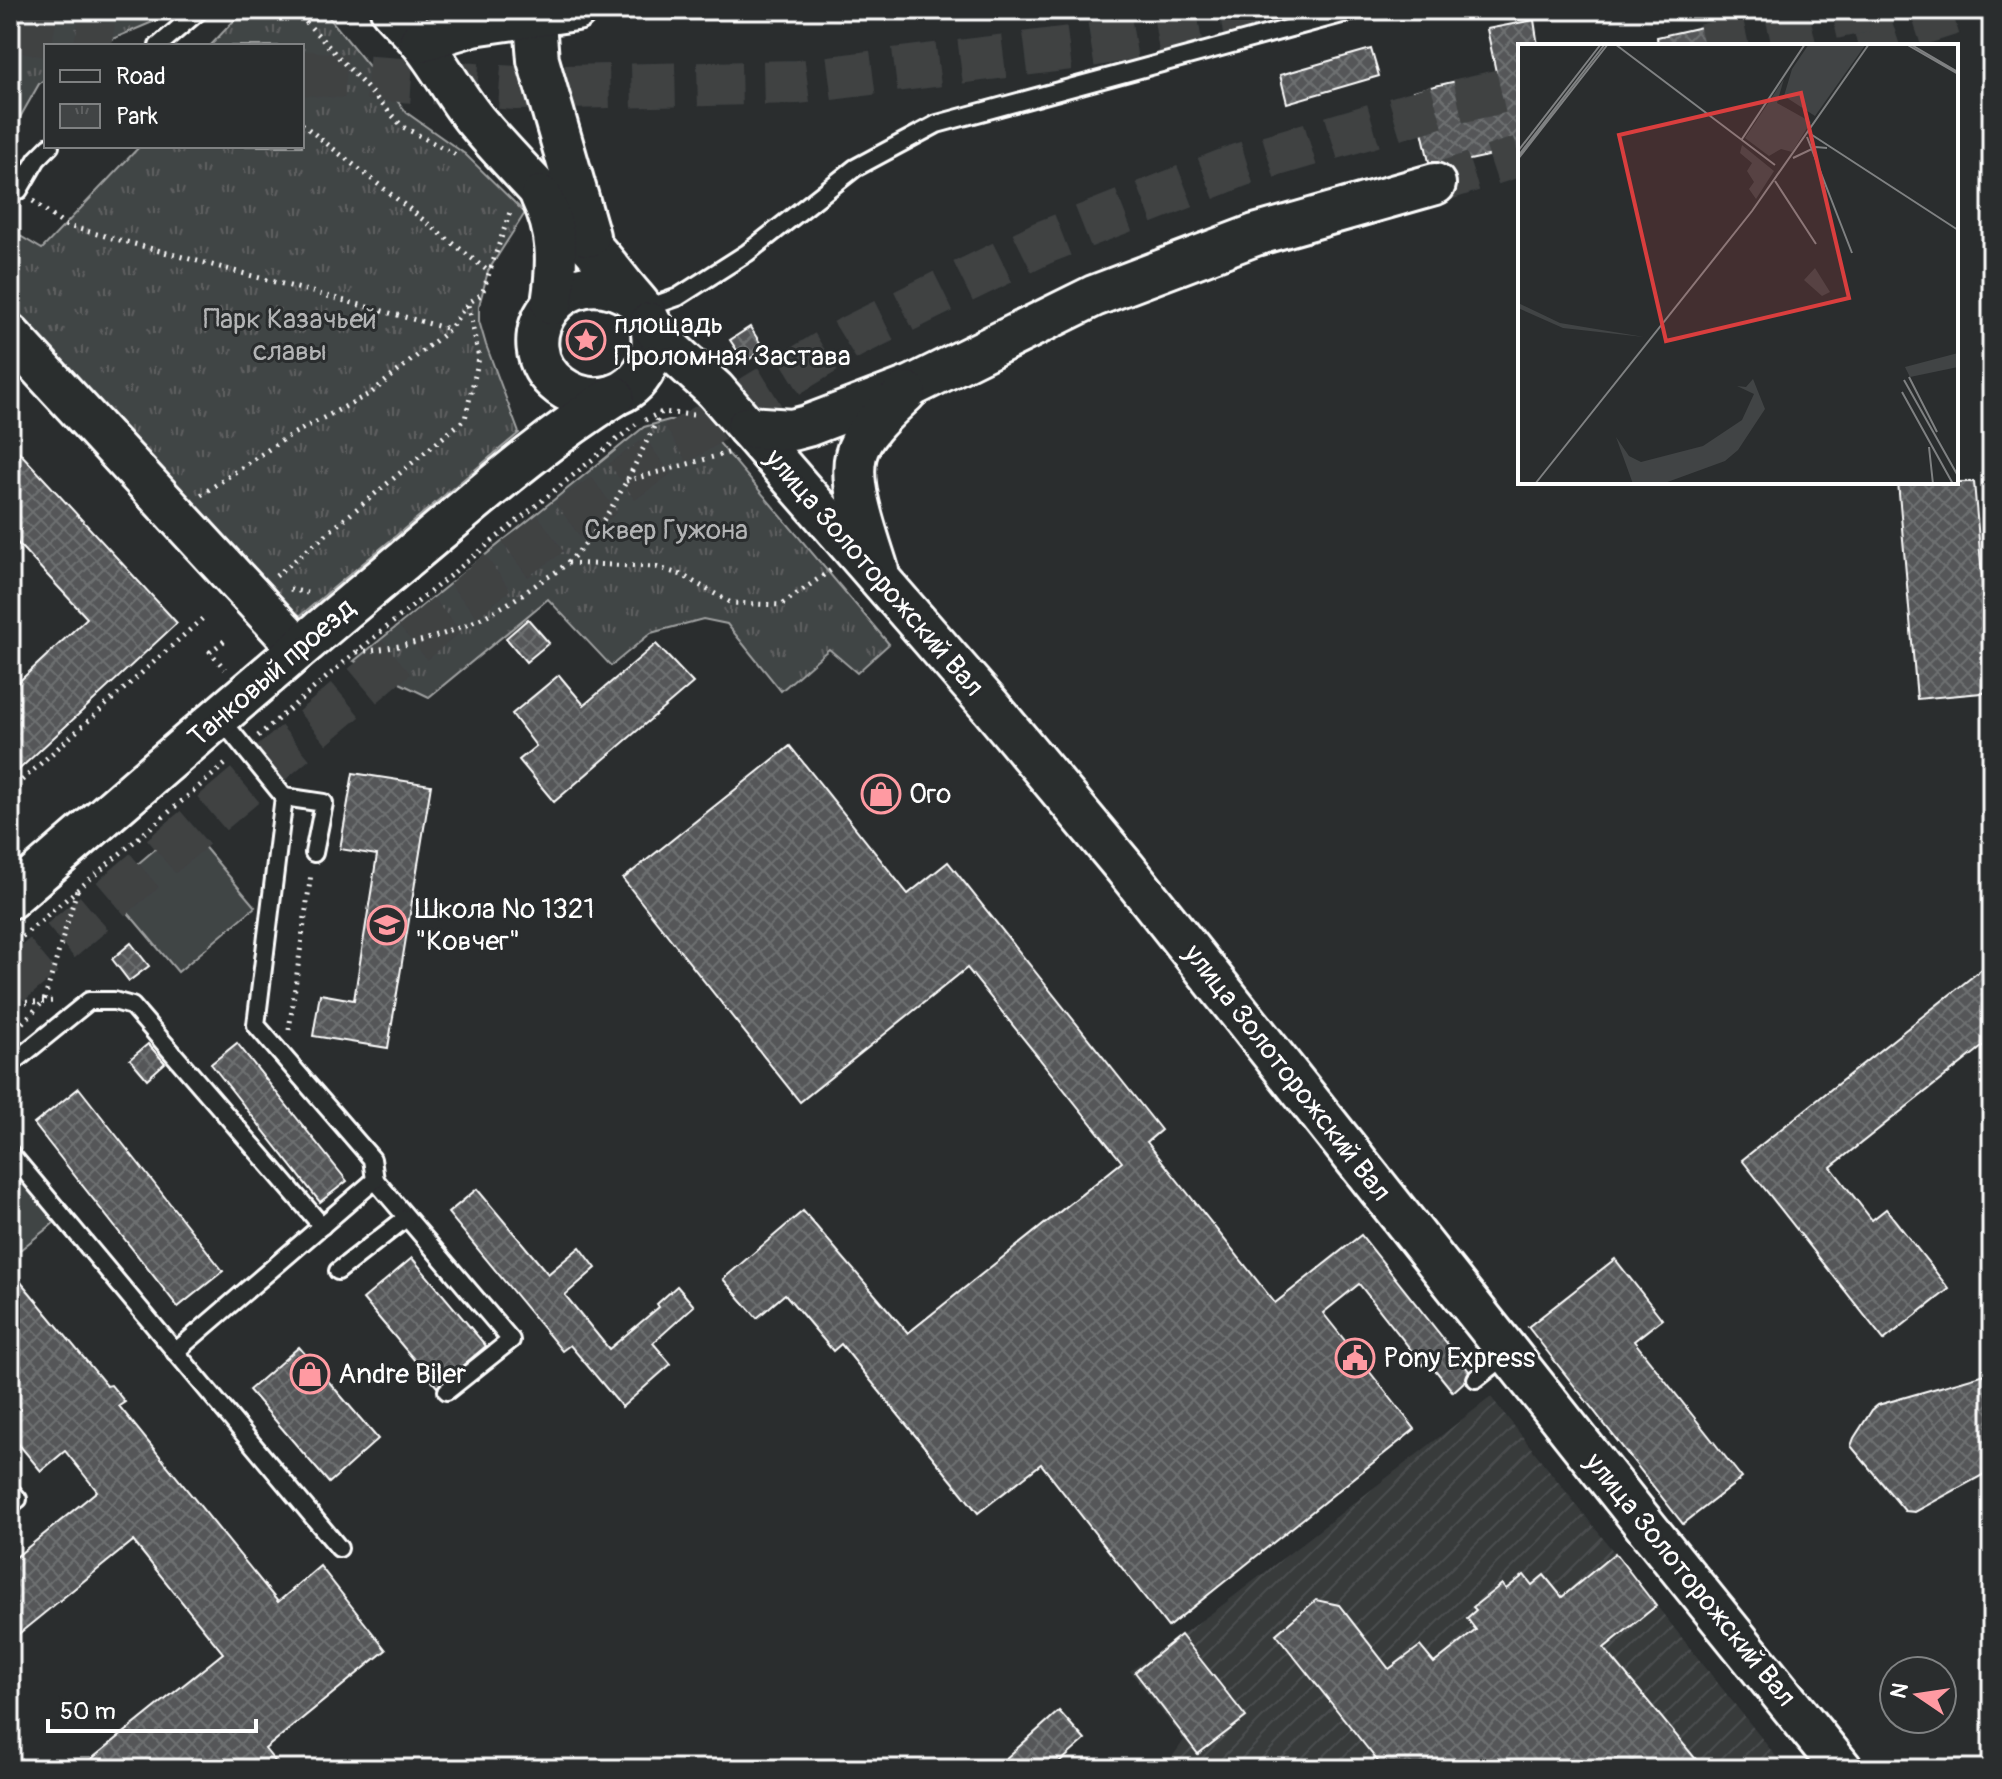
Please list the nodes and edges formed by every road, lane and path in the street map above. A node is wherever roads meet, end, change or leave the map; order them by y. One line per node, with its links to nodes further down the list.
1 (200, 10): 7 (lane)
2 (295, 10): 10 (path)
3 (576, 10): 5 (street)
4 (1357, 10): 18 (lane)
5 (534, 13): 6 (street); 14 (street)
6 (400, 18): 13 (street)
7 (160, 44)
8 (304, 126): 15 (path)
9 (48, 148): 12 (lane)
10 (464, 159)
11 (1435, 184): 22 (street)
12 (15, 190): 19 (path)
13 (519, 192): 14 (street); 15 (path); 17 (street)
14 (591, 244): 18 (street)
15 (488, 271): 16 (path)
16 (467, 304): 19 (path); 33 (path)
17 (552, 304): 18 (street); 21 (street)
18 (642, 310): 23 (street); 24 (street, улица Золоторожский Вал)
19 (450, 329): 29 (path)
20 (10, 335): 38 (street)
21 (548, 373): 23 (street); 27 (street, Танковый проезд)
22 (912, 386): 26 (street); 35 (street)
23 (620, 392): 24 (street); 27 (street, Танковый проезд)
24 (705, 403): 25 (path); 26 (street, улица Золоторожский Вал)
25 (662, 412): 28 (path); 39 (path)
26 (736, 434): 28 (path); 35 (street, улица Золоторожский Вал)
27 (535, 451): 38 (street, Танковый проезд)
28 (625, 482): 31 (path)
29 (197, 497)
30 (822, 558): 32 (path)
31 (567, 563): 32 (path); 39 (path)
32 (832, 569): 34 (path)
33 (276, 577)
34 (841, 579)
35 (882, 584): 60 (street, улица Золоторожский Вал)
36 (203, 618): 42 (path)
37 (224, 641): 40 (path)
38 (299, 648): 41 (street, Танковый проезд)
39 (355, 653): 41 (path)
40 (226, 670)
41 (232, 733): 43 (lane); 45 (path); 46 (street, Танковый проезд)
42 (10, 791)
43 (284, 797): 44 (lane); 52 (lane)
44 (314, 853): 52 (path)
45 (78, 889): 47 (path); 48 (path)
46 (10, 898)
47 (10, 947)
48 (44, 1001): 49 (path); 50 (path); 51 (path)
49 (89, 1001): 53 (lane); 57 (lane)
50 (10, 1003)
51 (10, 1034)
52 (285, 1059): 55 (lane)
53 (10, 1065)
54 (10, 1153): 59 (lane)
55 (375, 1180): 56 (lane); 57 (lane)
56 (406, 1218): 58 (lane); 62 (lane)
57 (322, 1226): 59 (lane)
58 (338, 1271)
59 (175, 1352): 65 (lane)
60 (1509, 1353): 61 (lane); 66 (street, улица Золоторожский Вал)
61 (1476, 1379)
62 (447, 1391)
63 (10, 1490): 64 (lane)
64 (10, 1505)
65 (339, 1548)
66 (1842, 1769)

